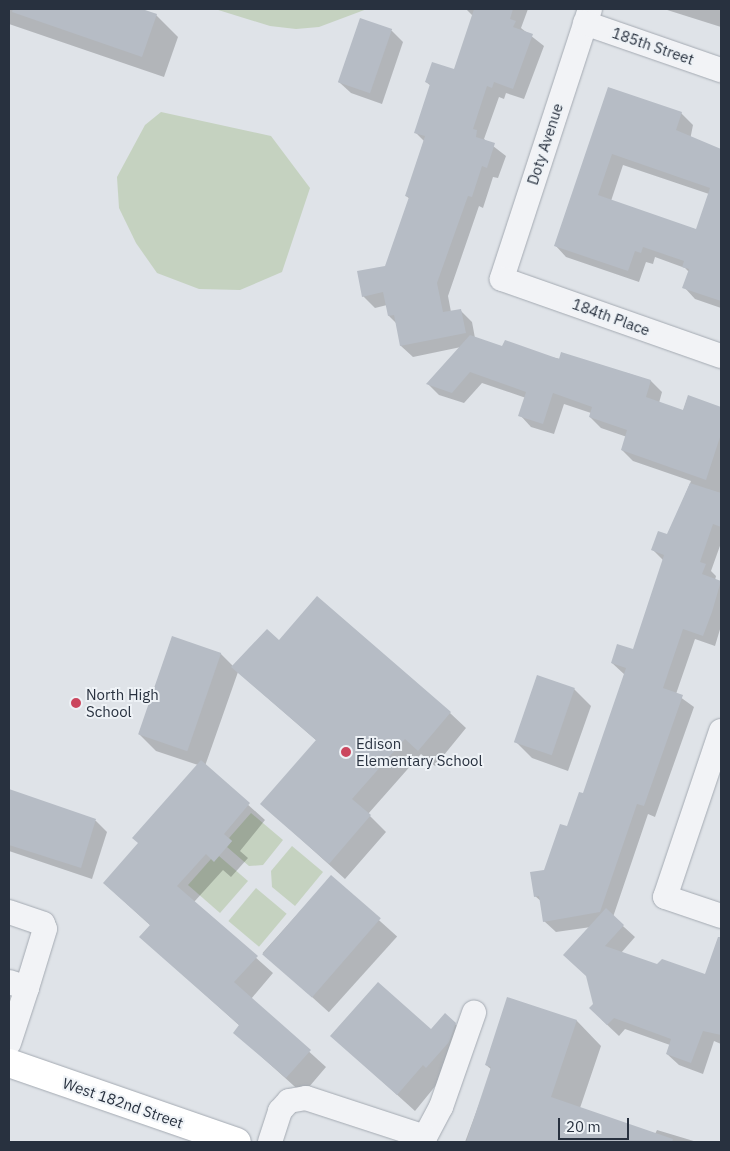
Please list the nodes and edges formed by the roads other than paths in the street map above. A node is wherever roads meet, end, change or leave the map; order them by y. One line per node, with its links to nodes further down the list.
1 (587, 16): 2 (street, 185th Street); 3 (street, Doty Avenue)
2 (721, 70)
3 (502, 278): 4 (street, 184th Place)
4 (721, 356)
5 (721, 731): 7 (street)
6 (9, 912): 8 (street)
7 (721, 916)
8 (18, 985): 10 (street)
9 (474, 1013): 12 (street)
10 (9, 1043)
11 (9, 1063): 13 (main road, West 182nd Street)
12 (424, 1139): 14 (street)
13 (222, 1140)
14 (270, 1142)

